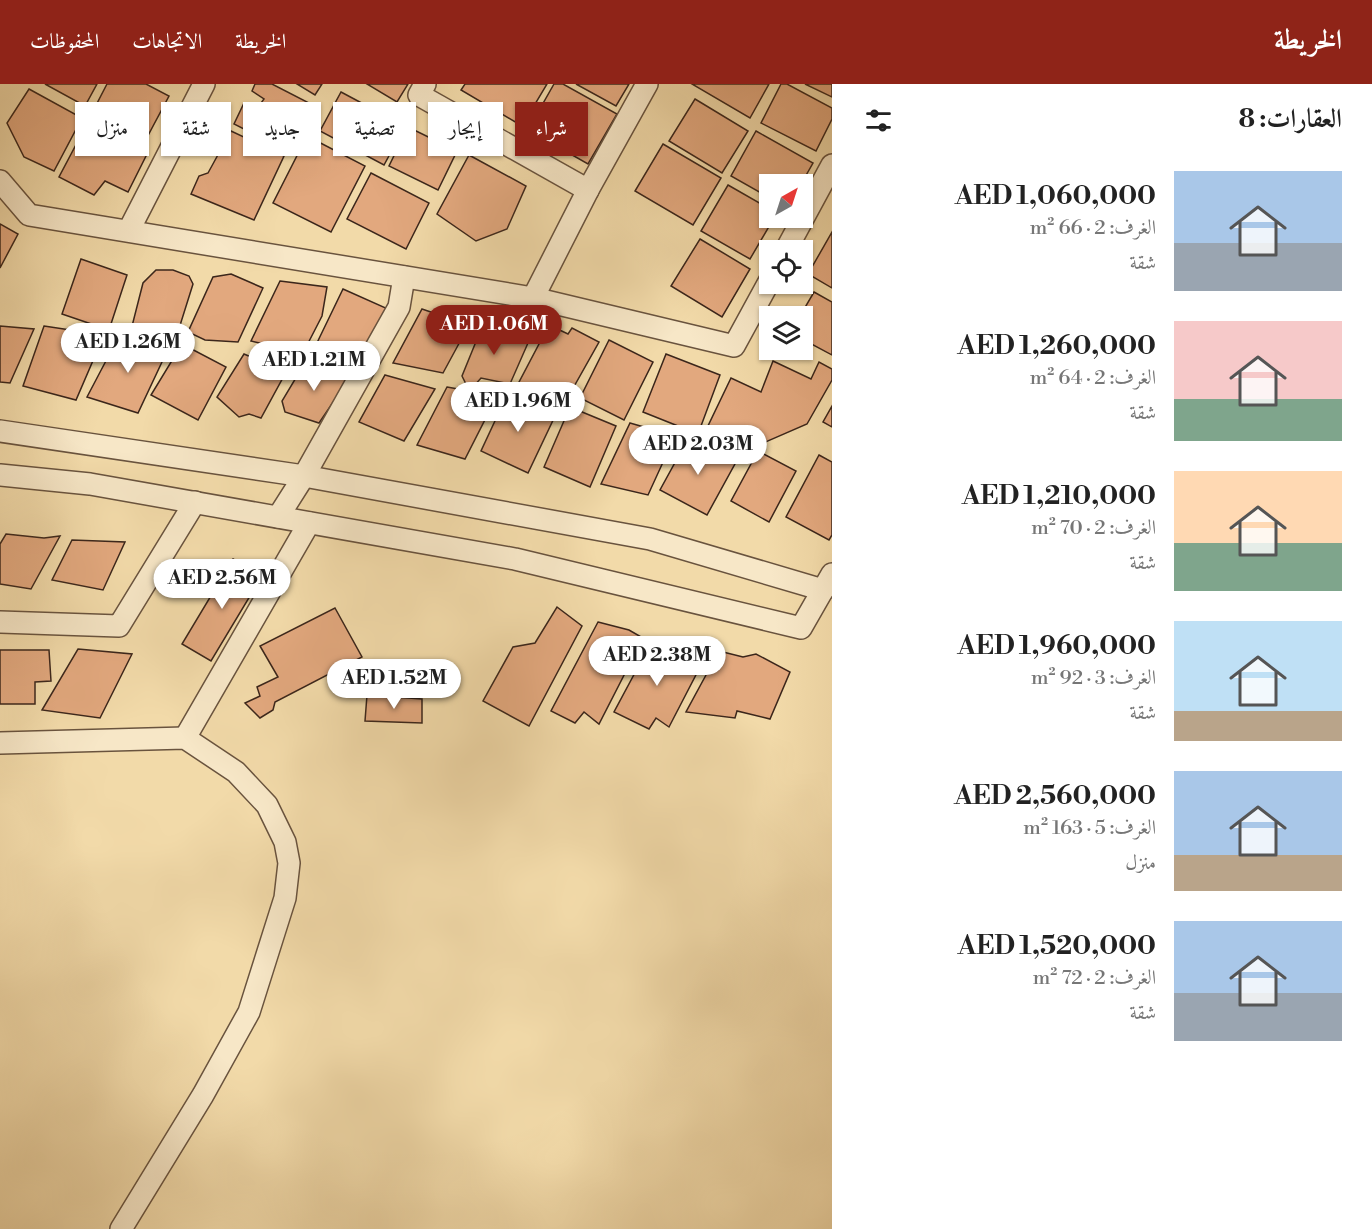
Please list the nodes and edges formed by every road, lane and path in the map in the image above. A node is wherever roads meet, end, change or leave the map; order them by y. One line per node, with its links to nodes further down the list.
1 (204, 84): 7 (street)
2 (425, 84): 6 (street)
3 (647, 84): 6 (street)
4 (832, 165): 8 (street)
5 (0, 181): 7 (street)
6 (588, 190): 11 (street)
7 (129, 230): 9 (street)
8 (791, 240)
9 (404, 276): 11 (street); 14 (street)
10 (762, 294): 11 (street)
11 (533, 298)
12 (0, 431): 14 (street)
13 (0, 475): 15 (street)
14 (304, 476): 16 (street); 18 (street)
15 (195, 502): 16 (street); 19 (street)
16 (278, 517): 17 (street)
17 (309, 523): 18 (street); 20 (street)
18 (827, 582)
19 (0, 622)
20 (185, 738): 21 (street); 22 (street)
21 (0, 743)
22 (122, 1229)

